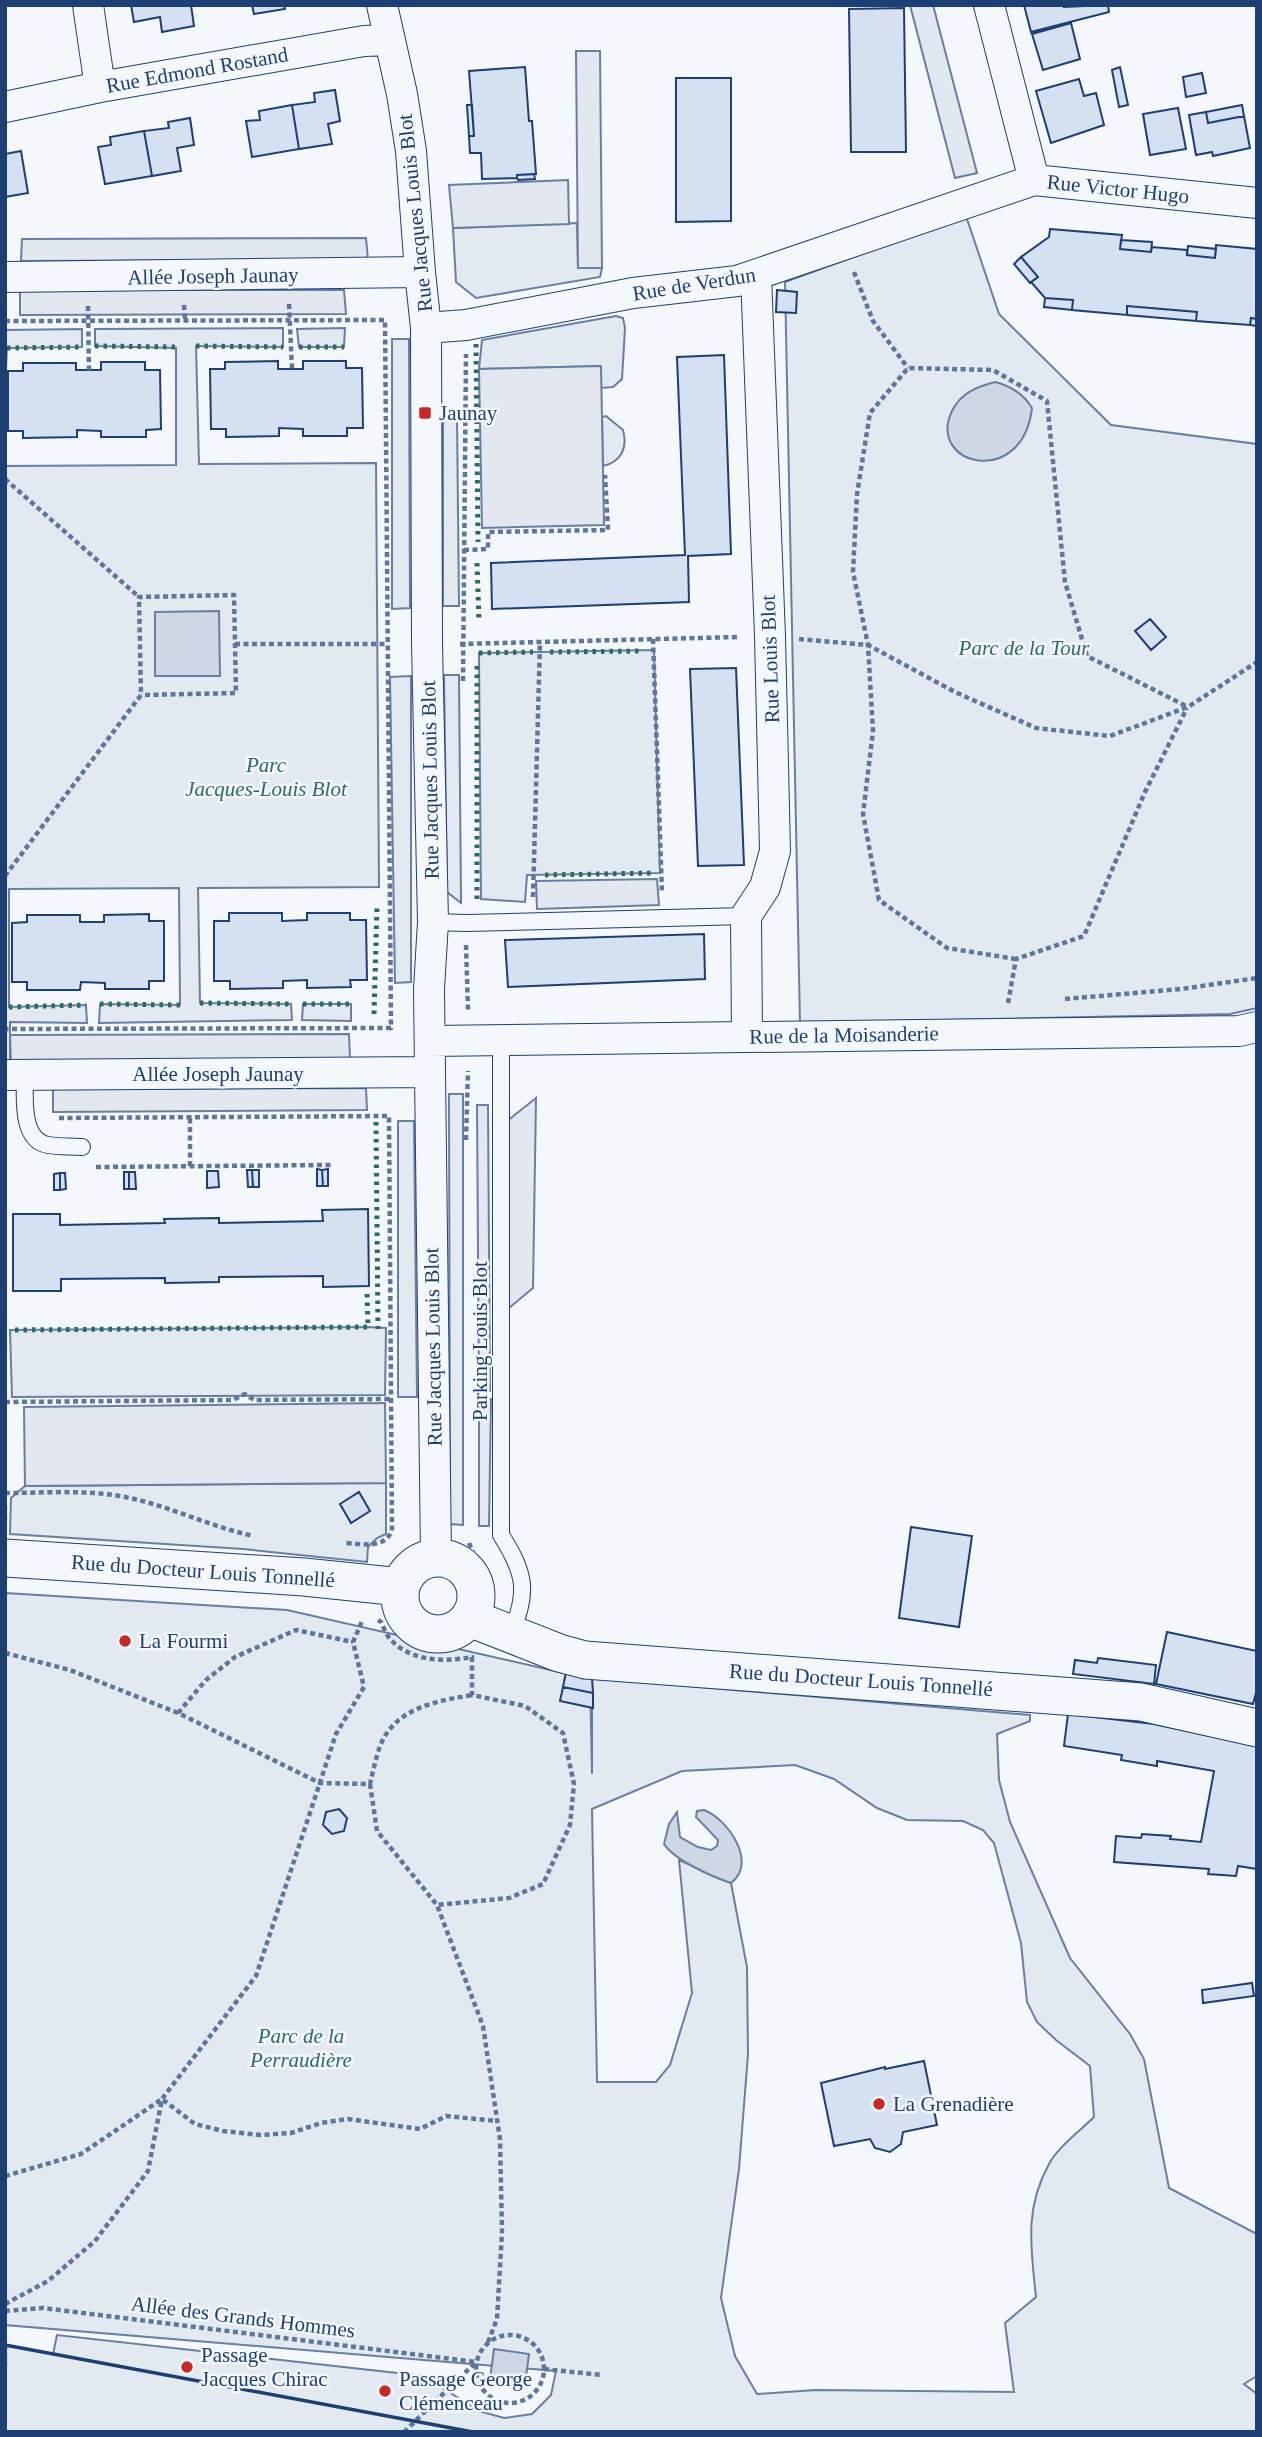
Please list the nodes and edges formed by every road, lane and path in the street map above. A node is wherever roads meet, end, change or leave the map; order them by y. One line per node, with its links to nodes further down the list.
1 (88, 5): 5 (street)
2 (382, 5): 4 (street, Rue Jacques Louis Blot)
3 (989, 5): 7 (street, Rue Victor Hugo)
4 (390, 40): 5 (street, Rue Edmond Rostand); 10 (street, Rue Jacques Louis Blot)
5 (100, 87): 6 (street, Rue Edmond Rostand)
6 (5, 107)
7 (1034, 180): 8 (street, Rue Victor Hugo); 9 (street, Rue de Verdun)
8 (1257, 203)
9 (844, 245): 12 (street, Rue de Verdun); 20 (path)
10 (420, 272): 11 (street, Allée Joseph Jaunay); 19 (street, Rue Jacques Louis Blot)
11 (288, 275): 14 (street, Allée Joseph Jaunay); 15 (path)
12 (756, 275): 18 (street, Rue de Verdun); 27 (street, Rue Louis Blot)
13 (5, 277): 14 (street, Allée Joseph Jaunay)
14 (88, 277): 17 (path)
15 (290, 320): 17 (path); 21 (path); 32 (path)
16 (5, 321): 17 (path)
17 (89, 321): 22 (path)
18 (466, 325): 19 (street, Rue de Verdun); 25 (path)
19 (426, 328): 29 (street, Rue Jacques Louis Blot)
20 (908, 368): 34 (path); 38 (path)
21 (292, 369)
22 (89, 370)
23 (606, 475): 25 (path)
24 (5, 479): 26 (path)
25 (464, 550): 33 (path)
26 (139, 597): 31 (path); 37 (path)
27 (770, 636): 28 (path); 34 (path); 40 (street, Rue Louis Blot)
28 (653, 639): 30 (path); 41 (path)
29 (426, 642): 32 (path); 33 (path); 42 (street, Rue Jacques Louis Blot)
30 (540, 642): 33 (path); 43 (path)
31 (235, 644): 32 (path); 37 (path)
32 (387, 644): 50 (path)
33 (463, 644): 36 (path)
34 (868, 645): 38 (path); 45 (path)
35 (1257, 662): 38 (path)
36 (463, 683)
37 (141, 695): 39 (path)
38 (1188, 707): 45 (path)
39 (5, 877)
40 (746, 916): 41 (lane); 51 (street)
41 (663, 919): 43 (lane)
42 (433, 922): 44 (lane); 53 (street, Rue Jacques Louis Blot)
43 (533, 922): 44 (lane)
44 (466, 923): 52 (path)
45 (1016, 959): 48 (path)
46 (1257, 978): 47 (path)
47 (1060, 999)
48 (1020, 1002)
49 (1257, 1027): 51 (street, Rue de la Moisanderie)
50 (5, 1029)
51 (747, 1036): 54 (street, Rue de la Moisanderie)
52 (468, 1040): 53 (street, Rue de la Moisanderie); 54 (street, Rue de la Moisanderie); 60 (path)
53 (430, 1041): 55 (street, Rue Jacques Louis Blot)
54 (501, 1041): 74 (lane, Parking Louis Blot)
55 (430, 1072): 56 (street, Allée Joseph Jaunay); 71 (street, Rue Jacques Louis Blot)
56 (15, 1075): 59 (lane)
57 (190, 1117): 58 (path); 62 (path); 64 (path)
58 (59, 1118)
59 (82, 1147)
60 (466, 1148)
61 (331, 1164): 62 (path)
62 (190, 1166): 63 (path)
63 (92, 1167)
64 (393, 1399): 65 (path); 69 (path)
65 (5, 1402)
66 (5, 1493): 68 (path)
67 (466, 1534): 73 (path)
68 (260, 1538)
69 (341, 1543)
70 (5, 1558): 72 (street, Rue du Docteur Louis Tonnellé)
71 (436, 1558): 72 (street); 73 (street)
72 (401, 1587): 73 (street)
73 (481, 1608): 74 (street, Rue du Docteur Louis Tonnellé)
74 (512, 1634): 79 (street, Rue du Docteur Louis Tonnellé)
75 (353, 1642): 77 (path); 78 (path); 80 (path)
76 (5, 1653): 78 (path)
77 (472, 1695): 81 (path); 82 (path)
78 (178, 1713): 80 (path)
79 (1257, 1728)
80 (320, 1783): 81 (path); 83 (path)
81 (370, 1784): 82 (path)
82 (437, 1905): 84 (path)
83 (162, 2099): 84 (path); 85 (path); 86 (path)
84 (497, 2121): 88 (path)
85 (5, 2176)
86 (5, 2304)
87 (5, 2311): 90 (path, Allée des Grands Hommes)
88 (488, 2343): 90 (path); 92 (path)
89 (5, 2344): 91 (path)
90 (476, 2362): 92 (path); 94 (path)
91 (5, 2366)
92 (544, 2370): 93 (path)
93 (602, 2375)
94 (404, 2432)

